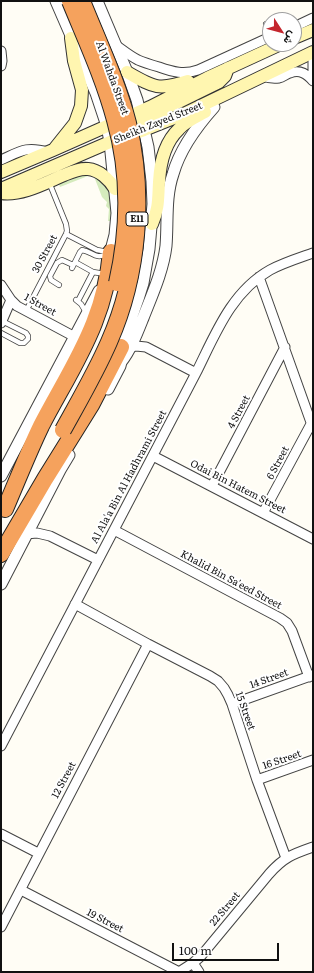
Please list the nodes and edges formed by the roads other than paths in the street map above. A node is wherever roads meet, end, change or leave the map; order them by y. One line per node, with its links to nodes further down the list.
1 (56, 1): 9 (street)
2 (70, 1): 56 (highway, Al Wahda Street / E11, bridge)
3 (82, 1): 56 (highway, Al Wahda Street / E11, bridge)
4 (97, 1): 11 (street)
5 (313, 18): 6 (street)
6 (302, 23)
7 (313, 30): 8 (main road)
8 (302, 35)
9 (71, 38): 26 (street); 28 (main road)
10 (262, 41): 11 (street)
11 (117, 46): 18 (street)
12 (1, 51): 16 (street)
13 (263, 52): 17 (main road, Sheikh Zayed Street)
14 (313, 52): 20 (main road, Sheikh Zayed Street)
15 (313, 61): 19 (street)
16 (1, 66)
17 (228, 68): 21 (main road, Sheikh Zayed Street); 25 (main road)
18 (127, 72): 21 (main road); 25 (street)
19 (313, 72)
20 (263, 76): 22 (street); 23 (main road, Sheikh Zayed Street)
21 (207, 78): 25 (main road, Sheikh Zayed Street)
22 (313, 81)
23 (228, 92): 24 (main road); 25 (main road, Sheikh Zayed Street)
24 (214, 107): 35 (main road); 48 (street)
25 (142, 120): 26 (main road, Sheikh Zayed Street); 27 (main road); 35 (street)
26 (106, 126): 27 (street); 28 (main road, Sheikh Zayed Street)
27 (110, 142): 31 (main road, Sheikh Zayed Street); 32 (street)
28 (50, 151): 29 (street); 30 (main road, Sheikh Zayed Street)
29 (1, 160)
30 (1, 172)
31 (48, 175): 32 (main road); 33 (main road, Sheikh Zayed Street); 34 (main road); 36 (lane, 30 Street)
32 (115, 188): 37 (street)
33 (1, 189)
34 (1, 193)
35 (152, 224): 53 (street)
36 (66, 234): 37 (lane); 45 (lane, 30 Street)
37 (111, 252): 39 (lane); 40 (street); 60 (highway)
38 (313, 253): 41 (street, Al Ala'a Bin Al Hadhrami Street)
39 (73, 265): 40 (lane); 42 (lane)
40 (99, 273): 46 (street); 46 (lane)
41 (259, 277): 52 (street); 54 (street, Al Ala'a Bin Al Hadhrami Street)
42 (59, 285)
43 (1, 287): 44 (street, 1 Street)
44 (10, 300): 45 (street, 1 Street); 47 (street)
45 (26, 311): 50 (street, 1 Street)
46 (87, 314): 50 (street)
47 (1, 322): 49 (lane)
48 (137, 332): 51 (street); 53 (street)
49 (1, 333)
50 (75, 337): 58 (street)
51 (146, 347): 53 (street); 54 (street)
52 (285, 347): 55 (street); 59 (street, 4 Street)
53 (124, 352): 62 (street); 67 (highway)
54 (196, 373): 57 (street, Al Ala'a Bin Al Hadhrami Street)
55 (312, 422): 61 (street, 6 Street)
56 (58, 428): 60 (highway, E11); 67 (highway, E11)
57 (153, 456): 59 (street, Odai Bin Hatem Street); 63 (street, Al Ala'a Bin Al Hadhrami Street)
58 (1, 476)
59 (212, 486): 61 (street, Odai Bin Hatem Street)
60 (3, 513)
61 (263, 513): 66 (street, Odai Bin Hatem Street)
62 (37, 515): 64 (street); 65 (street)
63 (114, 530): 68 (street, Al Ala'a Bin Al Hadhrami Street); 72 (street, Khalid Bin Sa'eed Street)
64 (26, 534): 65 (street); 69 (street)
65 (50, 536): 68 (street)
66 (313, 539)
67 (1, 553)
68 (98, 560): 70 (street, Al Ala'a Bin Al Hadhrami Street)
69 (1, 584)
70 (75, 604): 71 (street, 15 Street); 74 (street, Al Ala'a Bin Al Hadhrami Street)
71 (148, 644): 73 (street, 15 Street); 79 (street, 12 Street)
72 (311, 676): 73 (street, 14 Street)
73 (232, 704): 76 (street, 15 Street)
74 (1, 746)
75 (313, 760): 76 (street, 16 Street)
76 (258, 780): 80 (street, 15 Street)
77 (1, 834): 79 (street)
78 (313, 847): 80 (street, 22 Street)
79 (38, 854): 81 (street, 12 Street)
80 (286, 858): 83 (street, 22 Street)
81 (21, 890): 82 (street, 12 Street); 84 (street, 19 Street)
82 (1, 927)
83 (193, 963): 84 (street, 22 Street); 85 (street)
84 (179, 972)
85 (199, 972)

